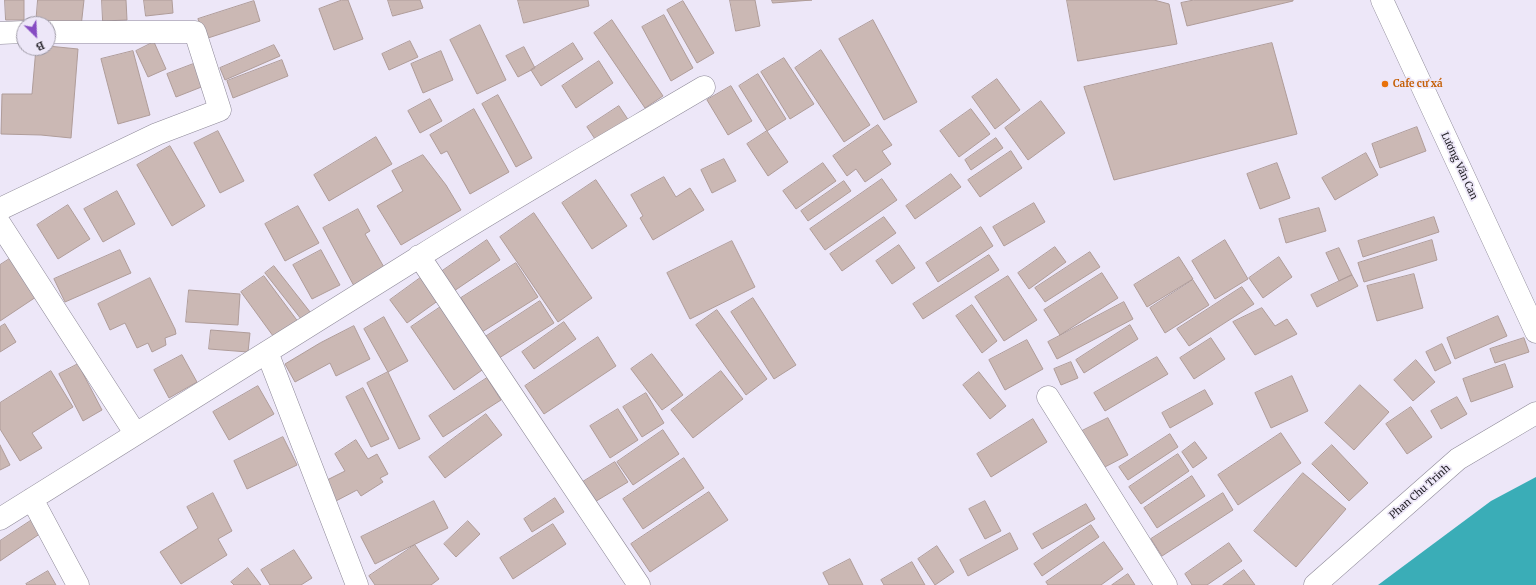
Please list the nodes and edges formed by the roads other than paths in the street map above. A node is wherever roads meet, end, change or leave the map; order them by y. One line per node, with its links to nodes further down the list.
1 (1382, 0): 9 (street, Lương Văn Can)
2 (16, 32): 4 (street)
3 (56, 32): 6 (street)
4 (0, 33)
5 (704, 87): 8 (street)
6 (0, 209)
7 (0, 224): 13 (street)
8 (419, 256): 10 (street); 18 (street)
9 (1536, 332)
10 (267, 352): 13 (street); 17 (street)
11 (1048, 397): 19 (street)
12 (1536, 413): 20 (street, Phan Chu Trinh)
13 (135, 433): 14 (street)
14 (32, 498): 15 (street); 16 (street)
15 (0, 519)
16 (78, 585)
17 (356, 585)
18 (639, 585)
19 (1166, 585)
20 (1315, 585)

